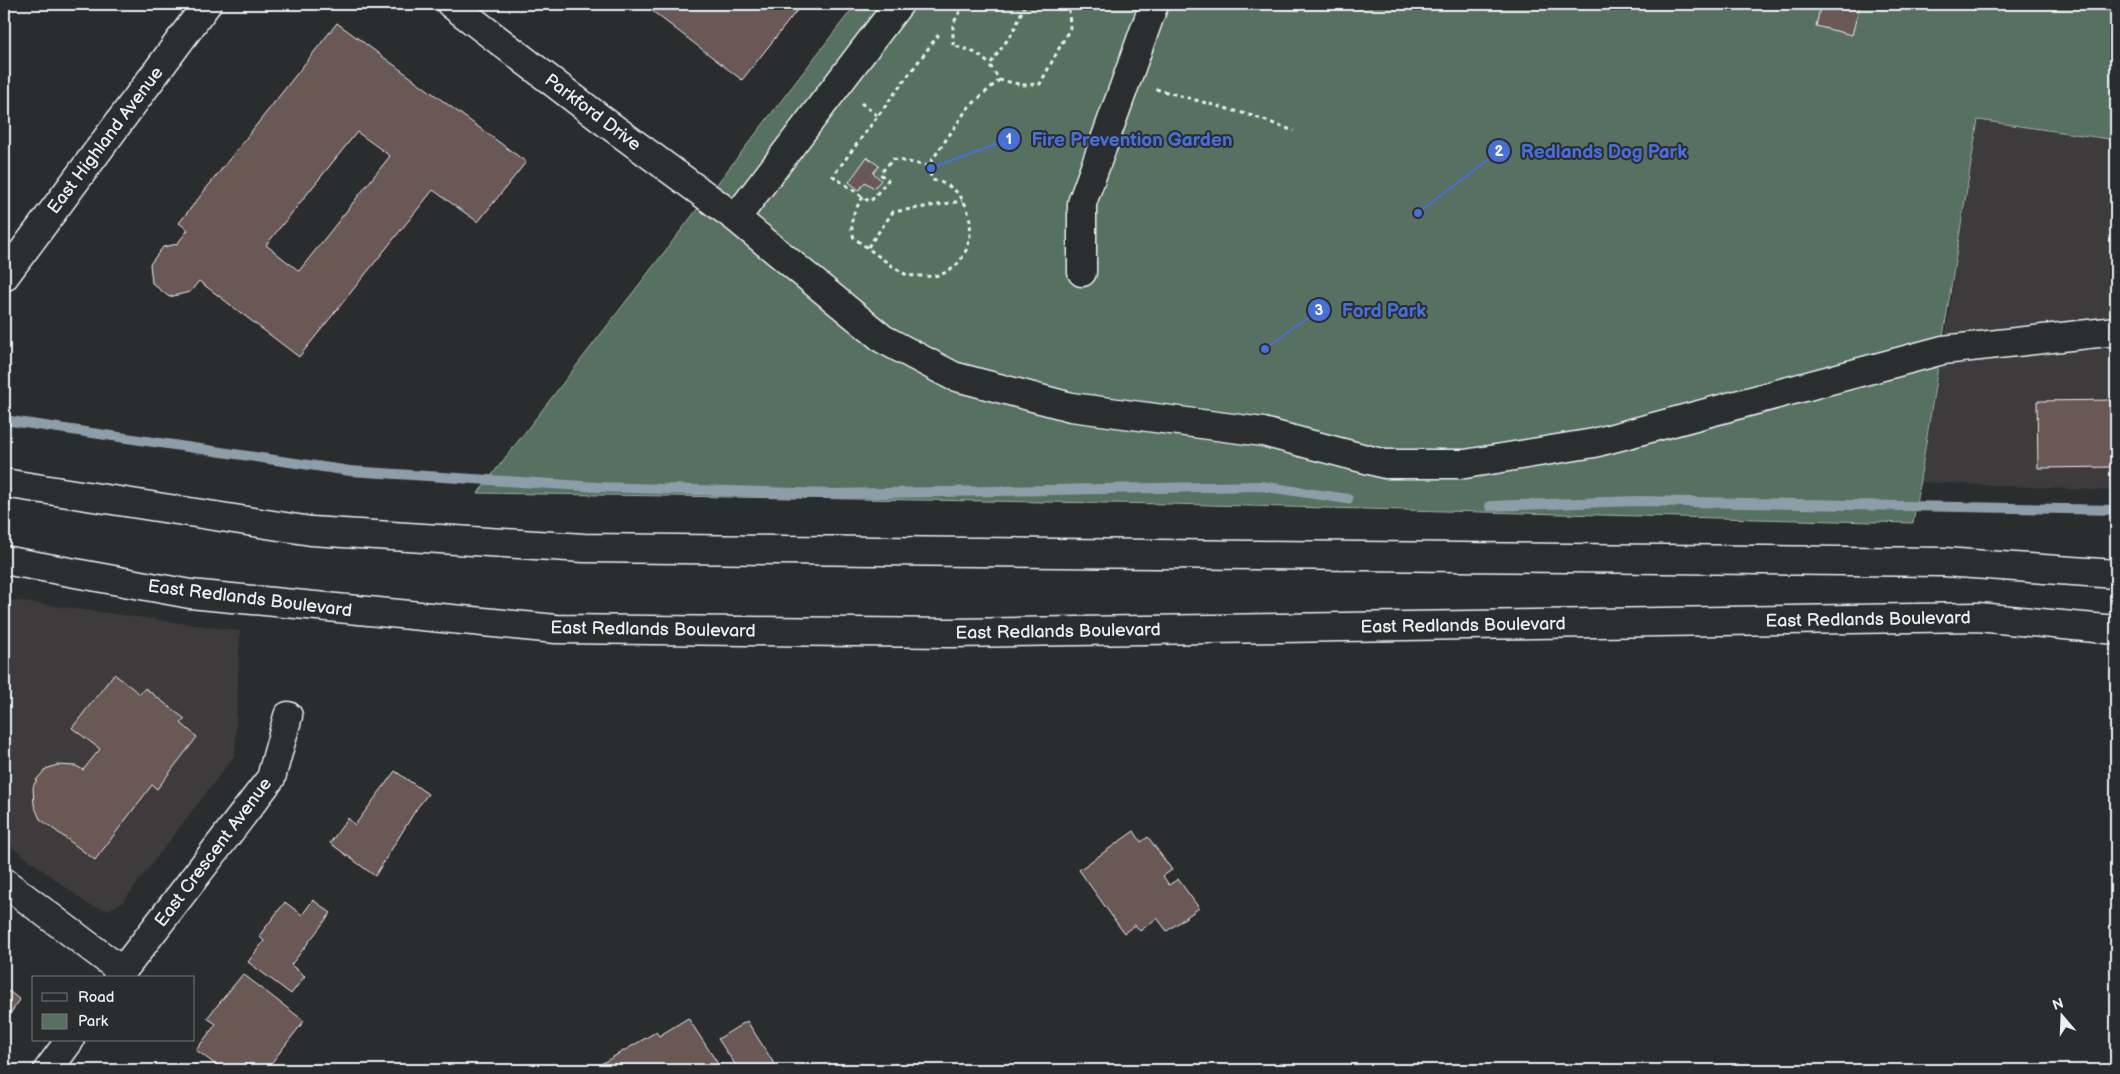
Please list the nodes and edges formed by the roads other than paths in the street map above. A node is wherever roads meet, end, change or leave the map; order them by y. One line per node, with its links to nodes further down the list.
1 (207, 4): 7 (main road, East Highland Avenue)
2 (451, 4): 5 (main road, Parkford Drive)
3 (899, 4): 5 (main road)
4 (1154, 4): 6 (main road)
5 (736, 218): 8 (main road, Parkford Drive)
6 (1082, 272)
7 (4, 277)
8 (2116, 332)
9 (4, 483): 11 (main road)
10 (4, 560): 12 (main road, East Redlands Boulevard)
11 (2116, 574)
12 (2116, 630)
13 (288, 716): 15 (main road, East Crescent Avenue)
14 (4, 882): 15 (main road)
15 (120, 974)
16 (69, 1042): 17 (main road)
17 (48, 1070)

